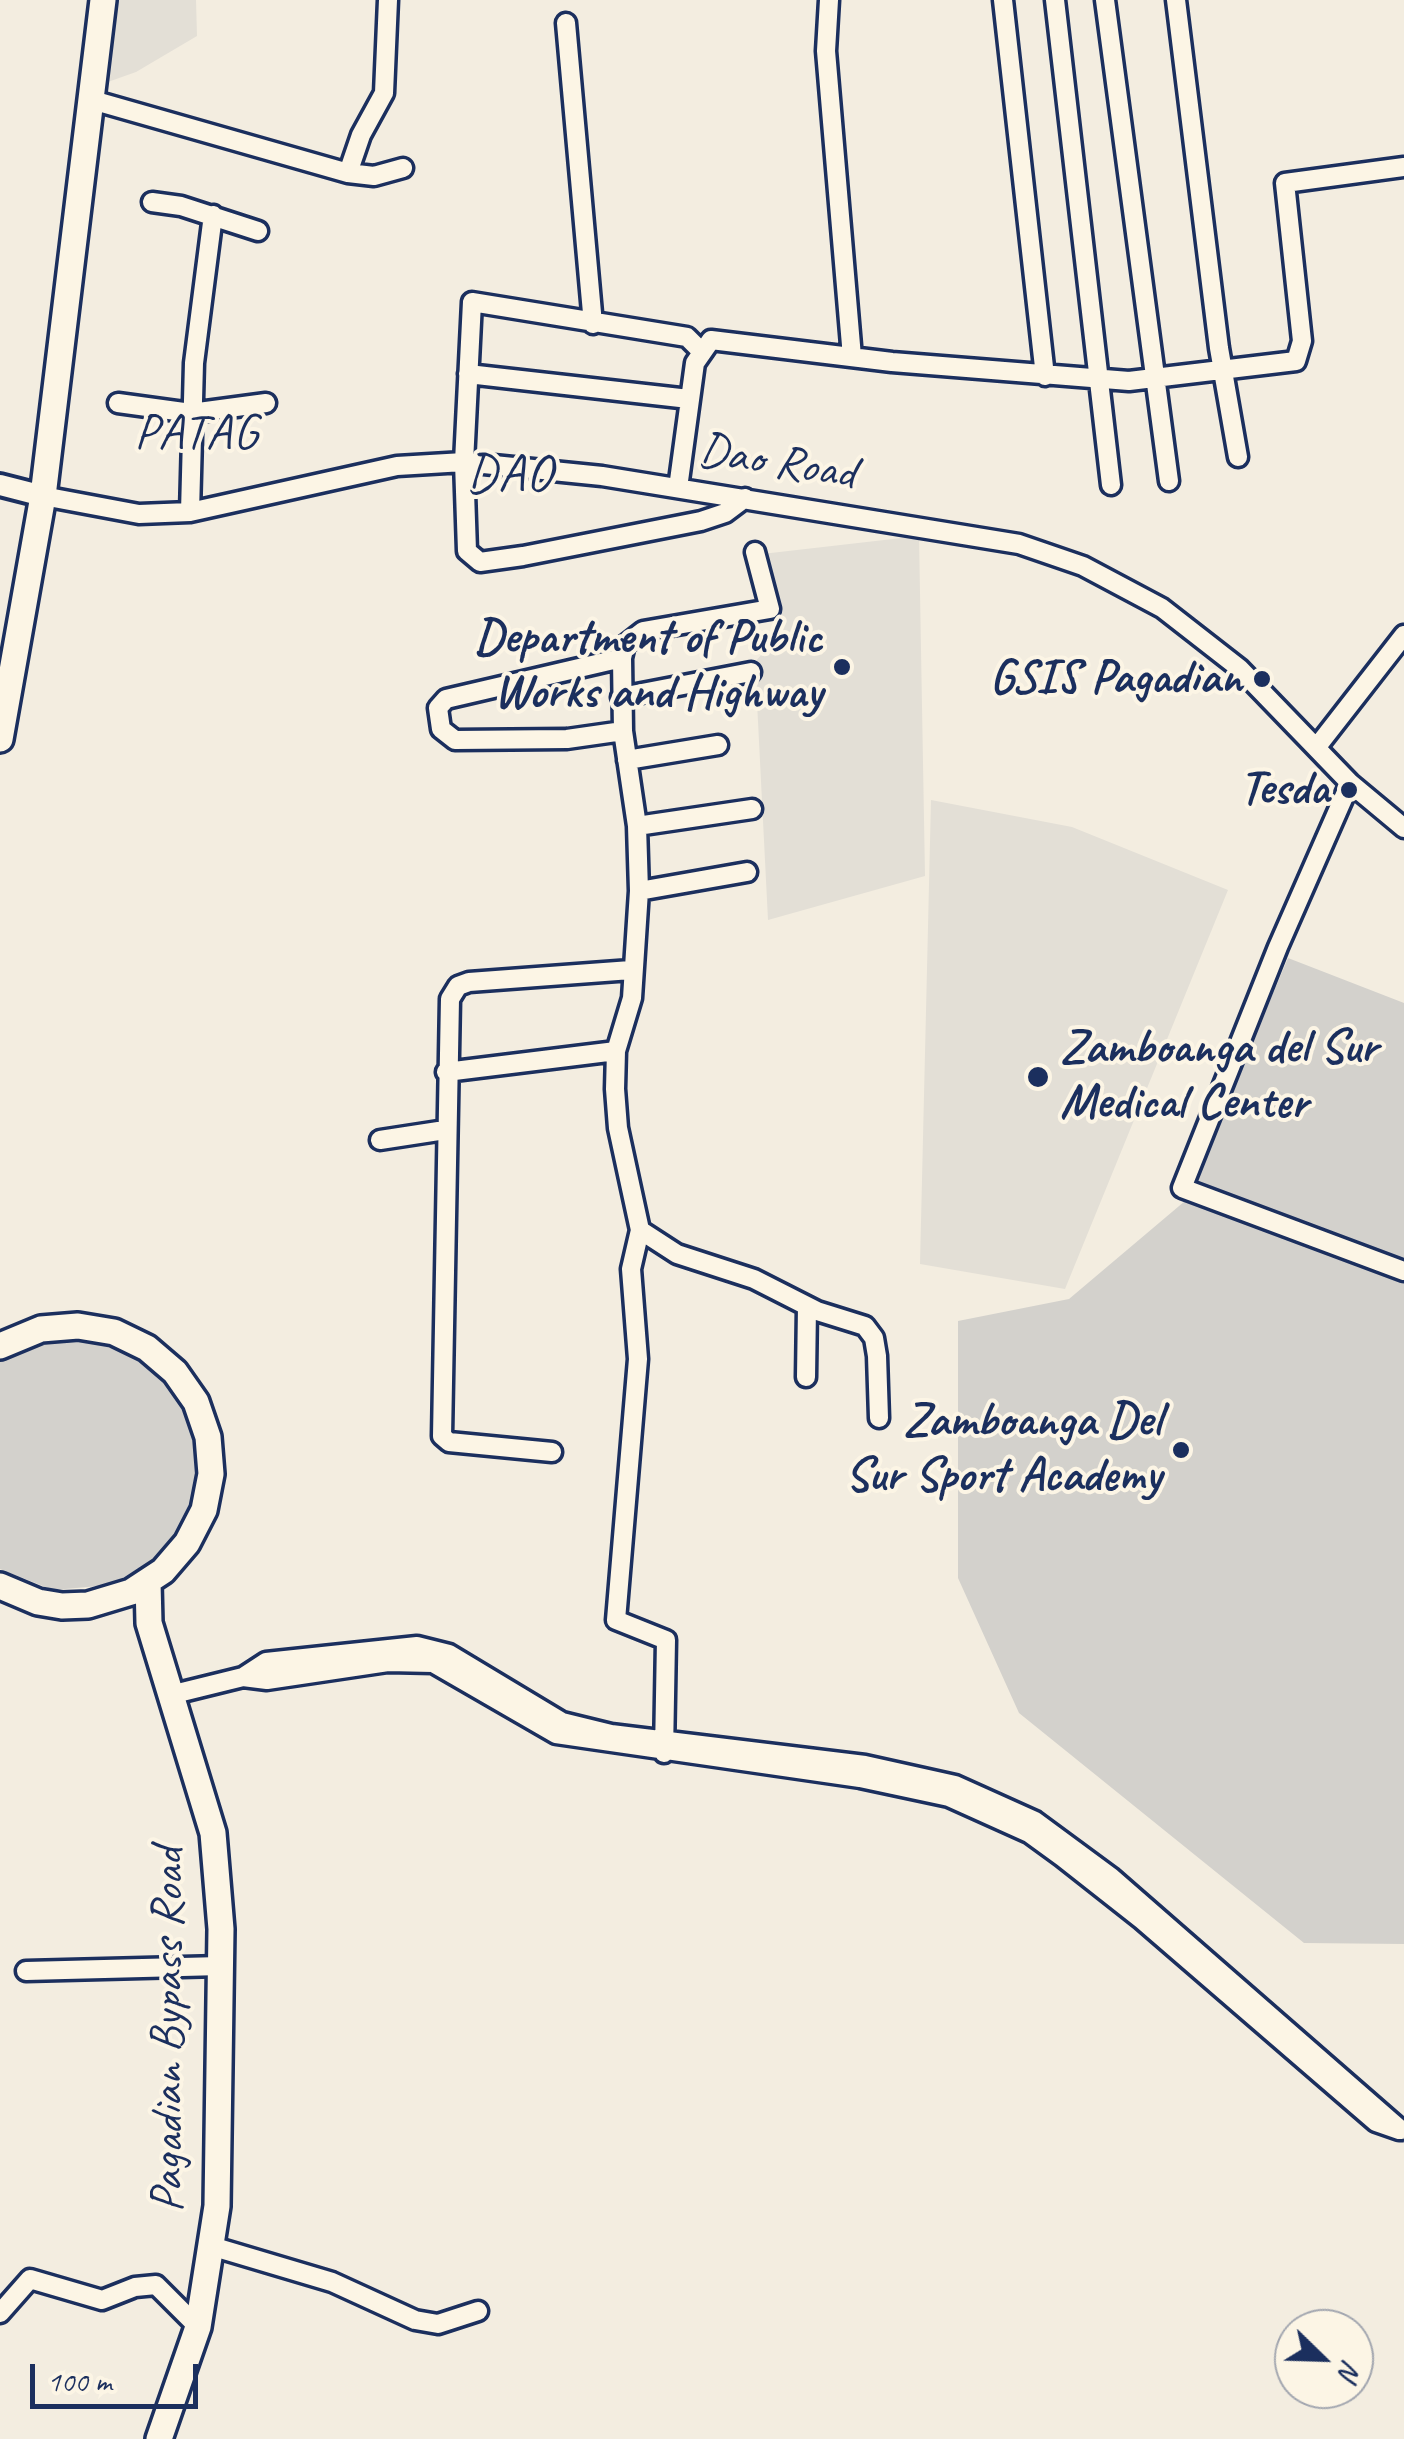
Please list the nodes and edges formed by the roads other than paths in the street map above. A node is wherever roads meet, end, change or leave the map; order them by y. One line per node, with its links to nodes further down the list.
1 (103, 0): 9 (highway)
2 (388, 0): 12 (street)
3 (829, 0): 18 (street)
4 (1003, 0): 21 (street)
5 (1055, 0): 22 (street)
6 (1105, 0): 23 (street)
7 (1176, 0): 19 (street)
8 (566, 23): 16 (street)
9 (92, 100): 12 (street); 34 (highway)
10 (403, 168): 12 (street)
11 (1404, 168): 19 (street)
12 (348, 173)
13 (152, 202): 14 (street)
14 (212, 215): 15 (street); 27 (street)
15 (258, 231)
16 (592, 324): 17 (street); 20 (street)
17 (700, 350): 18 (street); 24 (street)
18 (852, 356): 21 (street)
19 (1222, 373): 23 (street); 28 (street)
20 (468, 374): 24 (street); 29 (street)
21 (1045, 376): 22 (street)
22 (1098, 379): 23 (street); 32 (street)
23 (1153, 380): 30 (street)
24 (689, 399): 33 (street)
25 (118, 403): 27 (street)
26 (266, 404): 27 (street)
27 (191, 413): 36 (street)
28 (1238, 457)
29 (464, 462): 33 (street, Dao Road); 35 (street); 36 (street, Dao Road)
30 (1169, 481)
31 (0, 485): 34 (main road)
32 (1111, 485)
33 (678, 488): 35 (street, Dao Road)
34 (42, 496): 36 (street, Dao Road); 43 (highway)
35 (745, 498): 45 (street, Dao Road)
36 (190, 512)
37 (754, 552): 39 (street)
38 (1404, 635): 45 (street)
39 (622, 658): 41 (street); 42 (street)
40 (751, 672): 41 (street)
41 (620, 696): 42 (street)
42 (623, 731): 46 (street)
43 (0, 740)
44 (718, 745): 46 (street)
45 (1316, 748): 47 (street, Dao Road)
46 (627, 760): 49 (street)
47 (1350, 783): 50 (street, Dao Road); 59 (street)
48 (752, 808): 49 (street)
49 (637, 826): 52 (street)
50 (1404, 828)
51 (747, 872): 52 (street)
52 (639, 891): 53 (street)
53 (631, 970): 54 (street); 55 (street)
54 (616, 1051): 55 (street); 58 (street)
55 (446, 1072): 56 (street)
56 (446, 1130): 57 (street); 64 (street)
57 (380, 1140)
58 (640, 1230): 60 (street); 70 (street)
59 (1404, 1271)
60 (807, 1307): 62 (street); 63 (street)
61 (8, 1335): 65 (highway)
62 (806, 1378)
63 (879, 1418)
64 (552, 1452)
65 (148, 1582): 67 (highway); 68 (highway, Pagadian Bypass Road)
66 (0, 1586): 67 (highway)
67 (112, 1600): 68 (highway)
68 (148, 1623): 69 (highway, Pagadian Bypass Road)
69 (174, 1694): 70 (street); 71 (highway, Pagadian Bypass Road)
70 (664, 1746): 73 (street)
71 (221, 1966): 72 (street); 74 (highway, Pagadian Bypass Road)
72 (26, 1971)
73 (1403, 2131)
74 (211, 2246): 75 (street); 77 (highway, Pagadian Bypass Road)
75 (478, 2311)
76 (0, 2313): 77 (street)
77 (198, 2327): 78 (highway, Pagadian Bypass Road)
78 (159, 2439)

